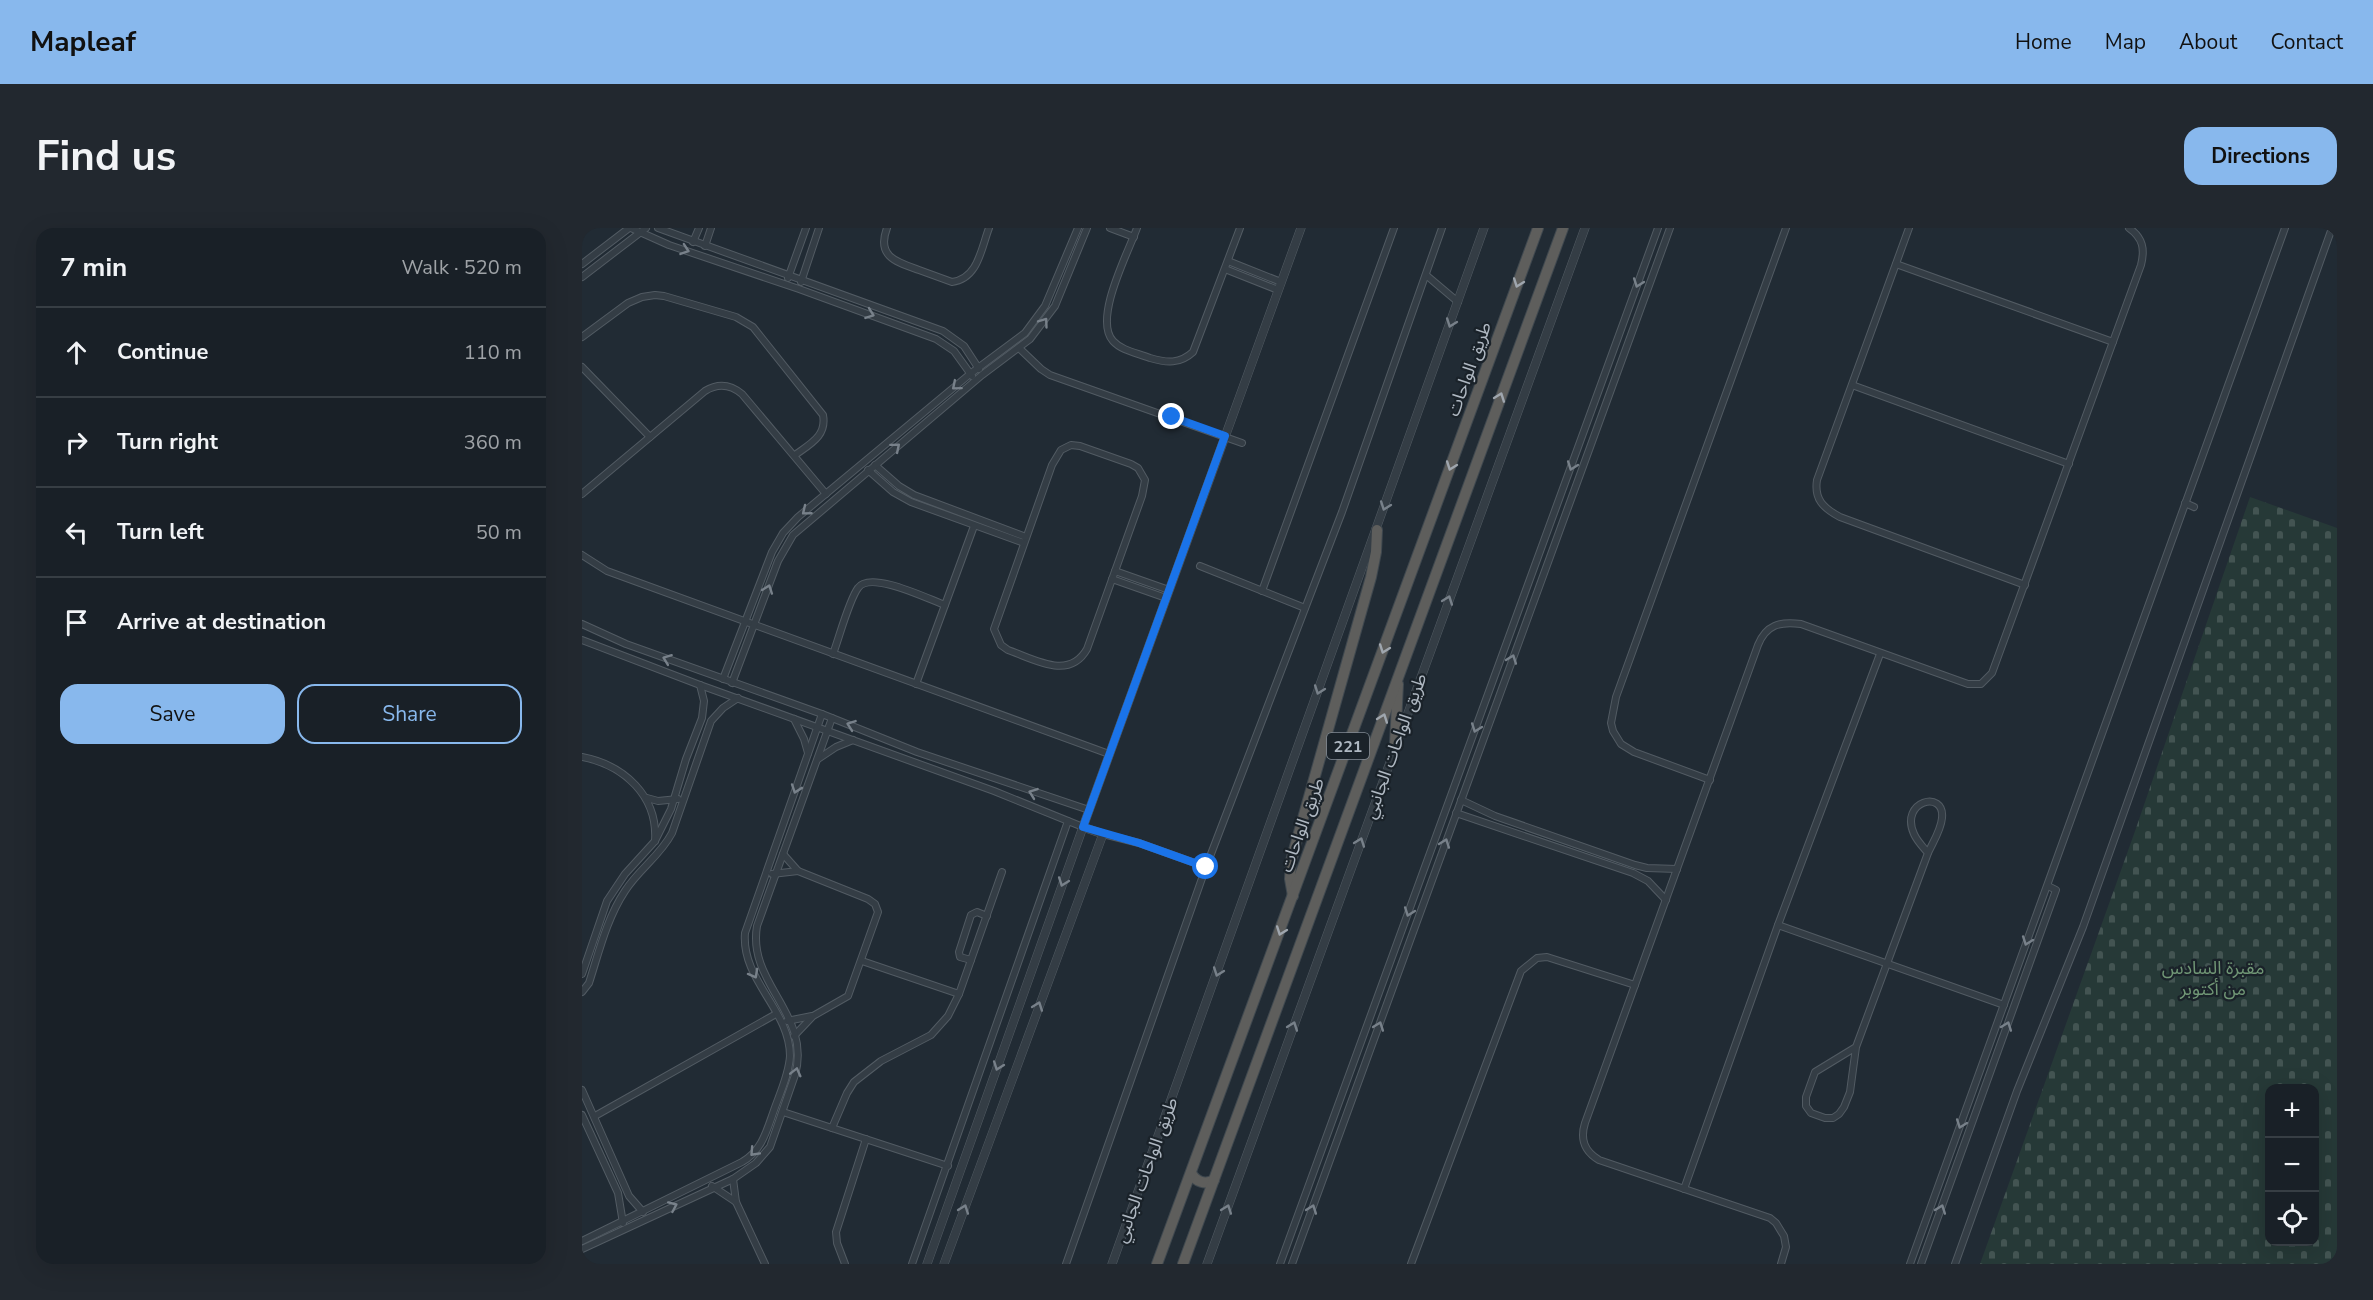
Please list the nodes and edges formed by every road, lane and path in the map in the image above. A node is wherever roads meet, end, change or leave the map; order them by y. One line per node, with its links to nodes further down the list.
1 (630, 228): 28 (street); 33 (street)
2 (658, 228): 30 (street)
3 (699, 228): 30 (street)
4 (711, 228): 31 (street)
5 (806, 228): 36 (street)
6 (819, 228): 39 (street)
7 (886, 228): 8 (street)
8 (989, 228)
9 (1078, 228): 52 (street)
10 (1088, 228): 48 (street, one-way to 10)
11 (1110, 228): 29 (street)
12 (1137, 228): 29 (street)
13 (1240, 228): 32 (street)
14 (1300, 228): 41 (street)
15 (1394, 228): 78 (street)
16 (1442, 228): 37 (street)
17 (1484, 228): 43 (street, طريق الواحات الجانبي)
18 (1538, 228): 125 (highway, طريق الواحات / 221, one-way to 125)
19 (1563, 228): 88 (highway, 221, one-way to 19)
20 (1585, 228): 100 (street, طريق الواحات الجانبي, one-way to 20)
21 (1658, 228): 49 (street, one-way to 49)
22 (1670, 228): 50 (street)
23 (1786, 228): 105 (street)
24 (1909, 228): 34 (street)
25 (2129, 228): 47 (street)
26 (2285, 228): 67 (street)
27 (2332, 228): 186 (street)
28 (644, 230): 38 (street); 40 (street, one-way to 40)
29 (1134, 237): 35 (street)
30 (693, 242): 31 (street)
31 (705, 246): 36 (street)
32 (1228, 261): 35 (street); 41 (street)
33 (582, 264)
34 (1896, 264): 47 (street); 56 (street)
35 (1225, 269): 41 (street)
36 (789, 275): 39 (street); 40 (street)
37 (1426, 275): 43 (street); 81 (street)
38 (582, 277)
39 (802, 280): 42 (street); 44 (street)
40 (787, 284): 42 (street)
41 (1279, 286): 57 (street)
42 (799, 289): 46 (street, one-way to 46)
43 (1458, 302): 71 (street, طريق الواحات الجانبي, one-way to 71)
44 (939, 330): 46 (street); 52 (street)
45 (582, 337): 60 (street)
46 (936, 339): 53 (street)
47 (2113, 342): 61 (street)
48 (1019, 348): 54 (street); 57 (street)
49 (1612, 353): 50 (street); 129 (street, one-way to 129)
50 (1623, 357): 108 (street, one-way to 50)
51 (582, 367): 58 (street)
52 (978, 367): 53 (street); 54 (street)
53 (970, 374): 55 (street); 66 (street, one-way to 66)
54 (982, 375): 55 (street)
55 (975, 381): 62 (street, one-way to 55)
56 (1852, 385): 61 (street); 77 (street)
57 (1225, 436): 59 (street); 79 (street)
58 (650, 437): 60 (street); 65 (street)
59 (1242, 443)
60 (795, 455): 66 (street)
61 (2068, 464): 77 (street)
62 (875, 465): 63 (street); 68 (street)
63 (868, 470): 68 (street); 84 (street, one-way to 63)
64 (582, 482): 65 (street)
65 (585, 491)
66 (826, 494): 82 (street, one-way to 82)
67 (2185, 503): 69 (street); 124 (street)
68 (930, 505): 70 (street); 72 (street)
69 (2194, 507)
70 (974, 526): 72 (street); 80 (street)
71 (1377, 530): 125 (highway); 176 (street, طريق الواحات الجانبي, one-way to 176)
72 (1025, 540): 75 (street); 76 (street)
73 (582, 555): 82 (street)
74 (1200, 566): 78 (street)
75 (1115, 571): 76 (street); 79 (street)
76 (1112, 579): 79 (street)
77 (2025, 585): 87 (street)
78 (1262, 591): 81 (street)
79 (1167, 594): 102 (street)
80 (945, 605): 86 (street); 91 (street)
81 (1305, 608): 118 (street)
82 (745, 622): 84 (street); 89 (street)
83 (582, 624): 89 (street, one-way to 83)
84 (754, 625): 86 (street); 90 (street)
85 (582, 640): 92 (street)
86 (833, 654): 91 (street)
87 (1880, 654): 105 (street); 128 (street)
88 (1399, 672): 100 (highway); 160 (highway, 221, one-way to 88)
89 (723, 680): 90 (street)
90 (732, 683): 94 (street)
91 (916, 684): 102 (street)
92 (700, 685): 93 (street); 106 (street)
93 (738, 698): 95 (street); 109 (street)
94 (822, 714): 96 (street); 97 (street)
95 (793, 718): 97 (street); 101 (street)
96 (832, 718): 98 (street); 110 (street, one-way to 96)
97 (818, 727): 98 (street); 101 (street)
98 (827, 730): 99 (street); 104 (street)
99 (853, 740): 104 (street); 112 (street)
100 (1395, 744): 179 (street, طريق الواحات الجانبي, one-way to 100)
101 (808, 754): 121 (street, one-way to 121)
102 (1109, 754): 110 (street)
103 (582, 758): 107 (street)
104 (817, 759): 117 (street)
105 (1710, 780): 119 (street)
106 (675, 797): 107 (street); 109 (street); 115 (street)
107 (647, 798): 115 (street)
108 (1461, 800): 111 (street); 119 (street)
109 (682, 801): 136 (street)
110 (1089, 810): 113 (street)
111 (1456, 813): 126 (street); 130 (street, one-way to 111)
112 (1068, 821): 113 (street); 154 (street)
113 (1083, 827): 114 (street); 173 (street, one-way to 173)
114 (1103, 834): 118 (street); 174 (street, one-way to 114)
115 (655, 841): 134 (street)
116 (1928, 853): 116 (street); 133 (street)
117 (783, 854): 120 (street); 123 (street)
118 (1206, 867): 175 (street)
119 (1677, 869): 126 (street)
120 (798, 871): 123 (street); 132 (street)
121 (766, 872): 123 (street); 139 (street, one-way to 139)
122 (1002, 872): 127 (street)
123 (776, 875): 141 (street)
124 (2048, 886): 138 (street, one-way to 138); 156 (street, one-way to 124)
125 (1293, 897): 157 (highway, طريق الواحات / 221, one-way to 157)
126 (1666, 900): 135 (street)
127 (987, 916): 131 (street); 131 (street)
128 (1778, 926): 133 (street); 162 (street)
129 (1394, 953): 130 (street); 147 (street)
130 (1404, 956): 149 (street, one-way to 130)
131 (971, 960): 137 (street)
132 (862, 961): 137 (street); 140 (street)
133 (1886, 964): 138 (street); 145 (street)
134 (582, 974)
135 (1635, 985): 162 (street); 182 (street)
136 (582, 992)
137 (959, 994): 152 (street)
138 (2004, 1005): 155 (street, one-way to 155)
139 (776, 1014): 142 (street); 151 (street)
140 (813, 1016): 141 (street); 143 (street)
141 (789, 1020): 142 (street); 143 (street)
142 (782, 1024): 144 (street)
143 (796, 1035): 144 (street); 148 (street, one-way to 143)
144 (788, 1039): 158 (street, one-way to 158)
145 (1856, 1047): 145 (street)
146 (582, 1090): 151 (street)
147 (1336, 1108): 149 (street); 180 (street)
148 (783, 1112): 152 (street); 159 (street)
149 (1347, 1113): 181 (street, one-way to 149)
150 (582, 1115): 166 (street)
151 (595, 1116): 164 (street)
152 (832, 1128): 153 (street)
153 (867, 1139): 154 (street); 171 (street)
154 (948, 1166): 172 (street)
155 (1945, 1167): 156 (street); 184 (street)
156 (1955, 1171): 185 (street, one-way to 156)
157 (1191, 1173): 160 (highway); 177 (highway, طريق الواحات / 221)
158 (708, 1179): 161 (street); 164 (street)
159 (733, 1179): 161 (street); 163 (street)
160 (1214, 1180): 178 (highway, 221)
161 (713, 1189): 163 (street); 165 (street, one-way to 161)
162 (1684, 1189): 183 (street)
163 (736, 1202): 170 (street)
164 (643, 1211): 165 (street); 166 (street)
165 (647, 1218): 167 (street)
166 (622, 1221): 167 (street); 168 (street)
167 (625, 1228): 169 (street)
168 (582, 1241)
169 (582, 1249)
170 (765, 1264)
171 (845, 1264)
172 (912, 1264)
173 (927, 1264)
174 (944, 1264)
175 (1066, 1264)
176 (1112, 1264)
177 (1157, 1264)
178 (1183, 1264)
179 (1207, 1264)
180 (1280, 1264)
181 (1292, 1264)
182 (1411, 1264)
183 (1781, 1264)
184 (1910, 1264)
185 (1921, 1264)
186 (1955, 1264)

